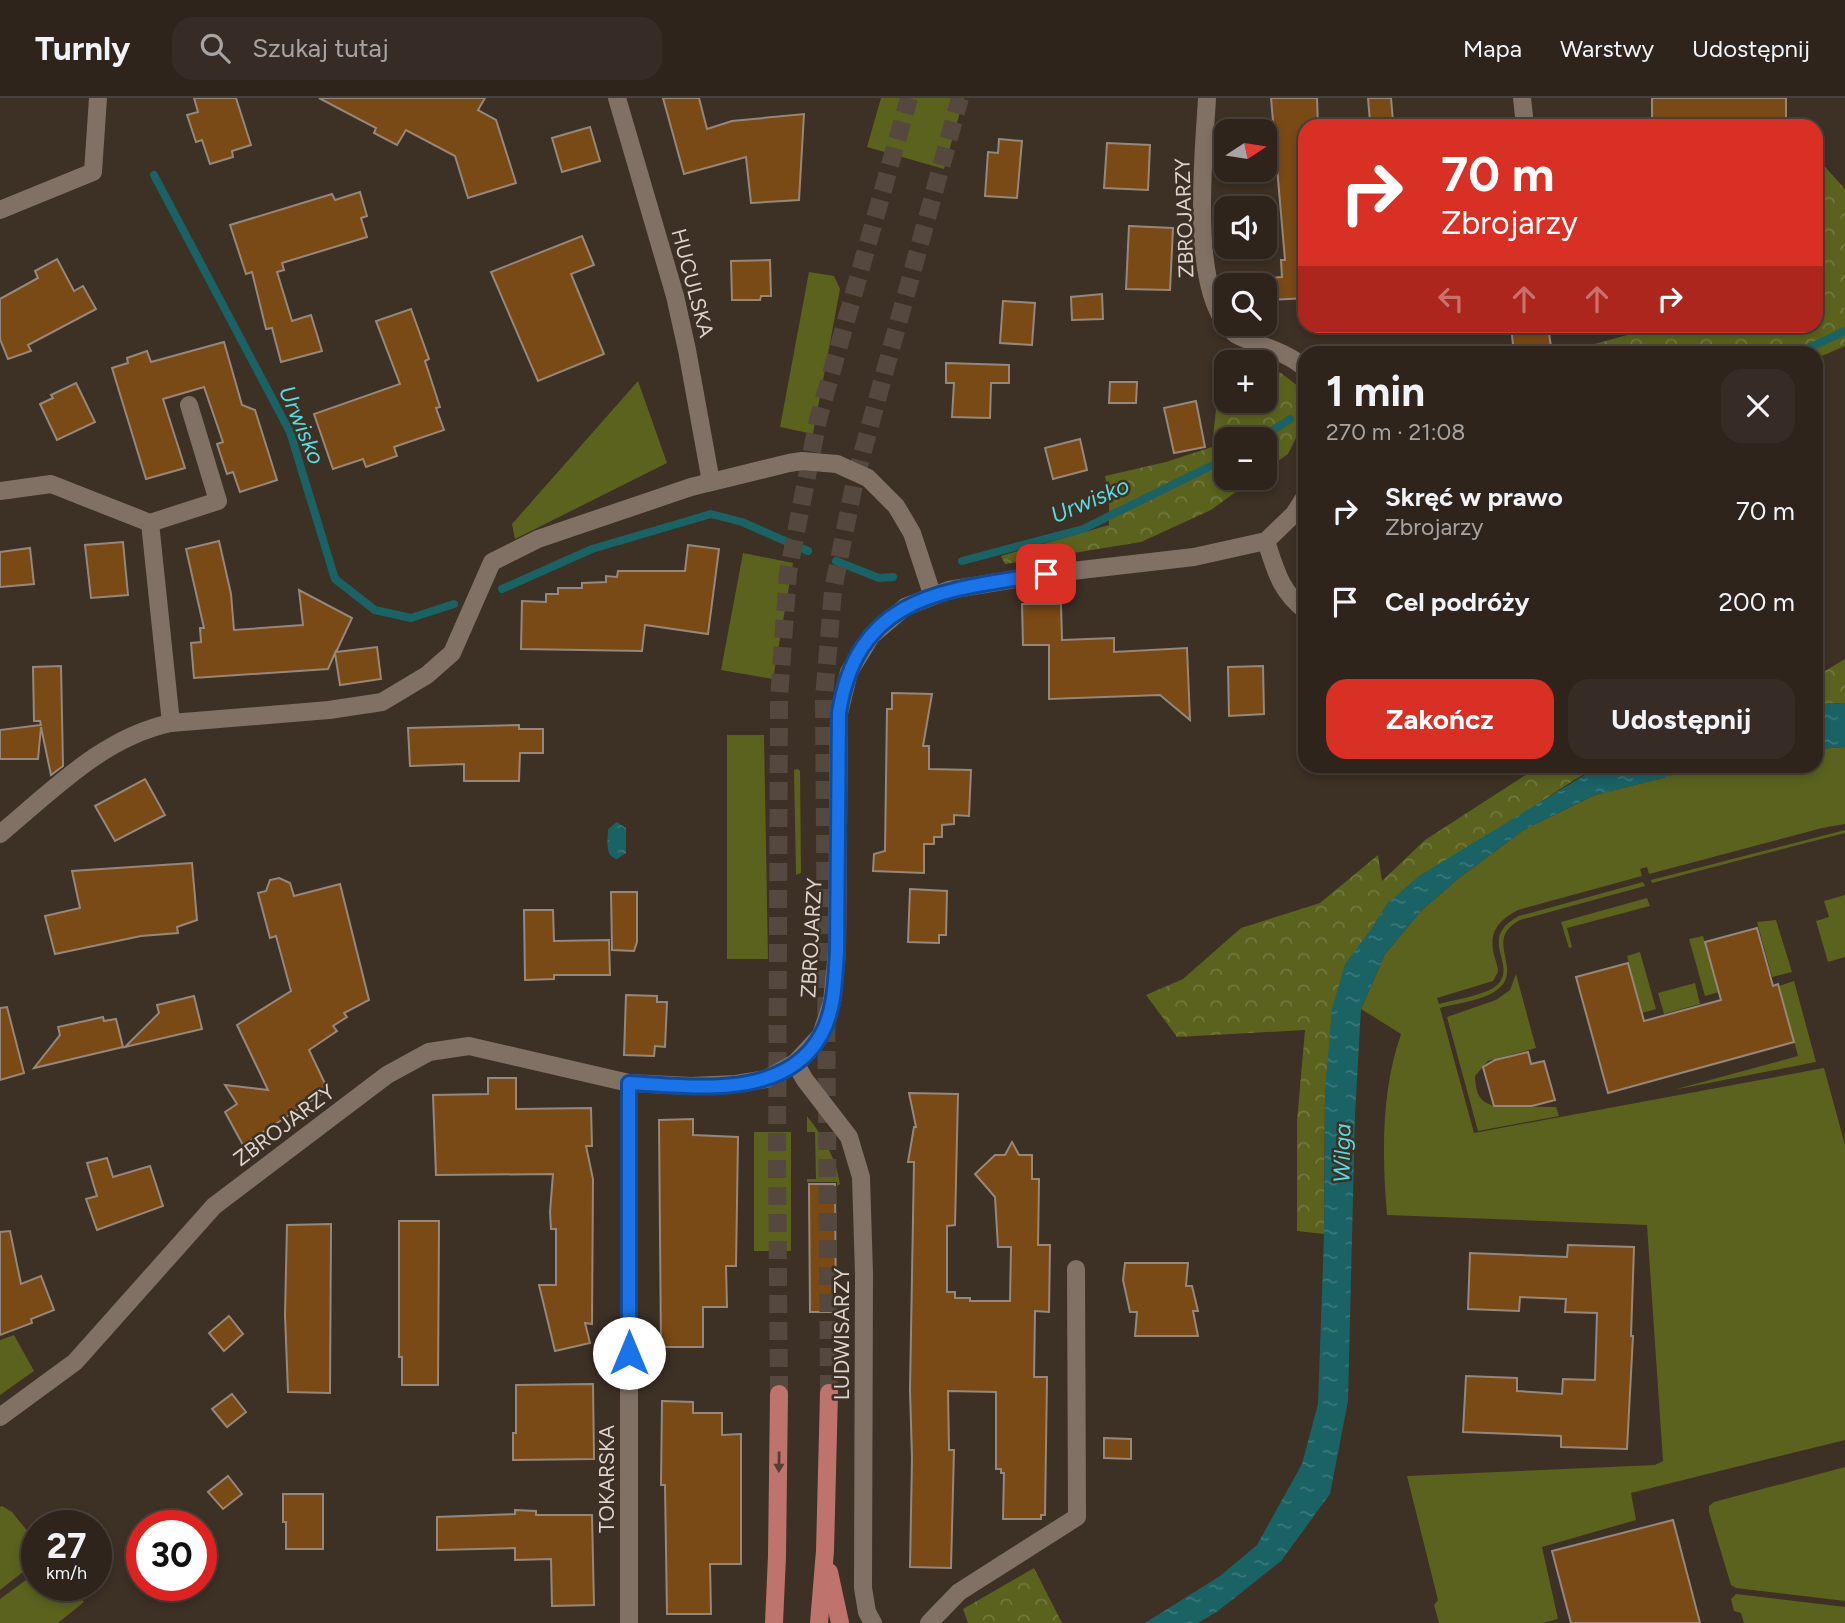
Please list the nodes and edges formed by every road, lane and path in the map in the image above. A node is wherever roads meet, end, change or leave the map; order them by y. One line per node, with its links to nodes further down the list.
1 (97, 98): 6 (street)
2 (617, 98): 9 (street, HUCULSKA)
3 (1207, 98): 7 (street, ZBROJARZY)
4 (1522, 98): 5 (street)
5 (1524, 119)
6 (0, 210)
7 (1298, 364)
8 (189, 405): 12 (street)
9 (711, 482): 14 (street); 16 (street)
10 (0, 491): 12 (street)
11 (1298, 508): 13 (street)
12 (150, 523): 16 (street)
13 (1266, 541): 14 (street, ZBROJARZY); 15 (street)
14 (932, 594): 18 (street, ZBROJARZY)
15 (1298, 605)
16 (171, 723): 17 (street)
17 (0, 834)
18 (795, 1063): 19 (street, ZBROJARZY); 31 (street, LUDWISARZY)
19 (629, 1083): 23 (street, ZBROJARZY); 26 (street, TOKARSKA)
20 (1076, 1269): 32 (street)
21 (829, 1393): 24 (main road)
22 (779, 1394): 25 (main road, one-way to 25)
23 (0, 1417)
24 (825, 1551): 29 (main road); 30 (main road)
25 (777, 1556): 27 (main road); 28 (main road)
26 (629, 1623)
27 (762, 1623)
28 (774, 1623)
29 (819, 1623)
30 (840, 1623)
31 (873, 1623)
32 (929, 1623)

